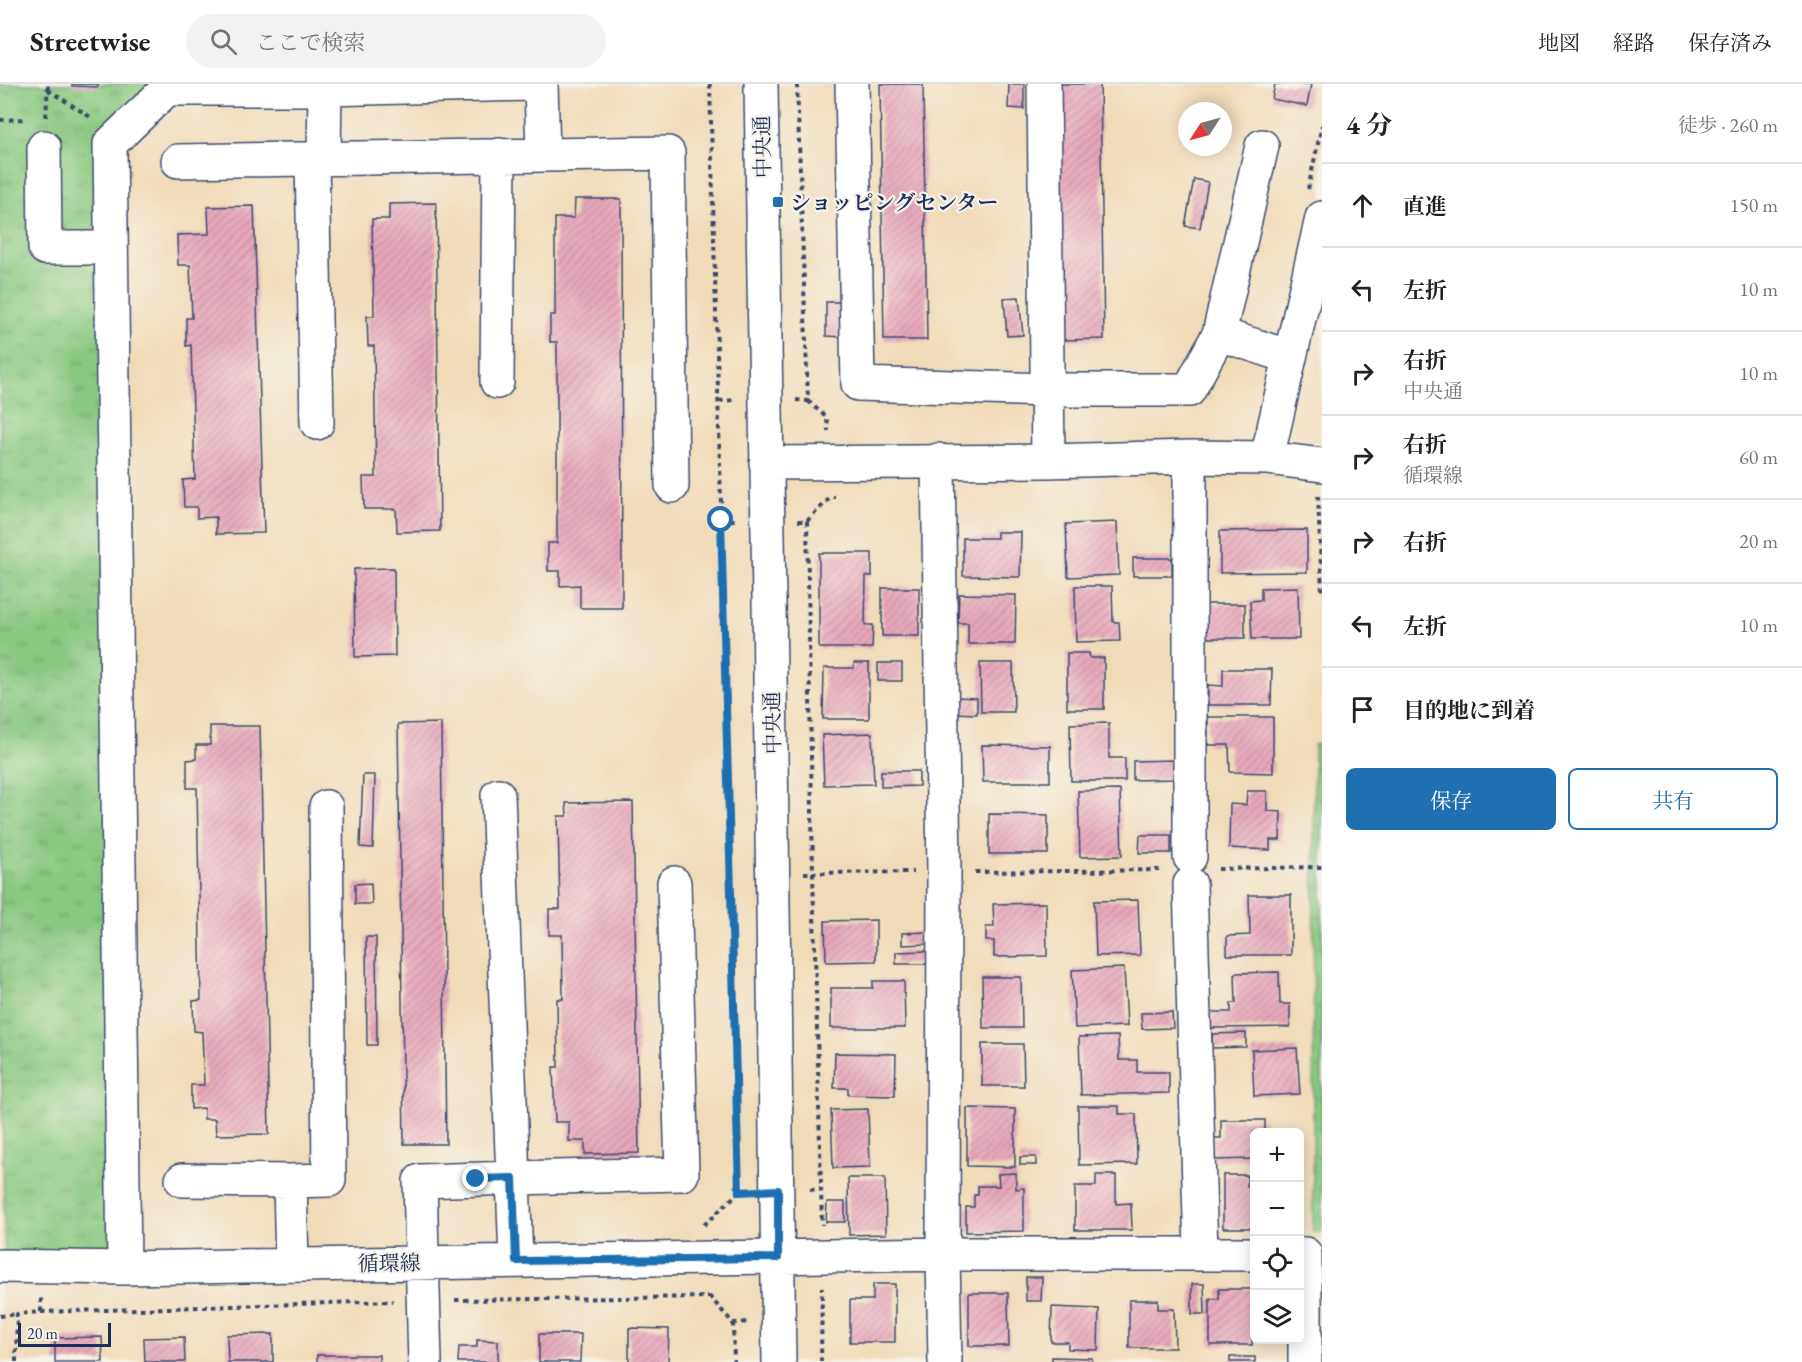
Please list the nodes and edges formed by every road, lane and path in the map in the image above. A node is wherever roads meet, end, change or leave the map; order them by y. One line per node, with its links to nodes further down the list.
1 (48, 84): 10 (path)
2 (531, 84): 9 (street)
3 (541, 84): 16 (street)
4 (710, 84): 42 (path)
5 (761, 84): 25 (street, 中央通)
6 (797, 84): 25 (path)
7 (852, 84): 24 (street)
8 (1044, 84): 24 (street)
9 (325, 88): 17 (street); 20 (street)
10 (48, 90): 11 (path); 12 (path)
11 (0, 120)
12 (95, 120)
13 (1262, 146): 21 (street)
14 (44, 147): 20 (street)
15 (499, 155): 16 (street); 17 (street); 23 (street)
16 (543, 155): 33 (street)
17 (318, 158): 18 (street); 26 (street)
18 (178, 161)
19 (1322, 218): 22 (street)
20 (111, 248): 54 (street)
21 (1219, 334): 22 (street); 24 (street)
22 (1290, 357): 28 (street)
23 (497, 382)
24 (1046, 390): 30 (street)
25 (765, 398): 31 (street, 中央通)
26 (317, 423)
27 (1190, 457): 28 (street); 30 (street); 43 (street)
28 (1267, 458): 32 (street)
29 (938, 460): 30 (street); 31 (street); 44 (street)
30 (1048, 461)
31 (766, 463): 36 (street, 中央通)
32 (1322, 465)
33 (672, 486)
34 (498, 795): 38 (street)
35 (326, 807): 40 (street)
36 (774, 876): 41 (path); 42 (street, 中央通)
37 (674, 883): 38 (street)
38 (513, 1178): 49 (street); 50 (street)
39 (182, 1180): 40 (street)
40 (290, 1181): 51 (street)
41 (820, 1189): 42 (path); 47 (path)
42 (778, 1190): 48 (street, 中央通)
43 (1201, 1253): 44 (street, 循環線); 45 (street, 循環線)
44 (943, 1254): 47 (street, 循環線); 66 (street)
45 (1250, 1254)
46 (1309, 1254): 67 (street)
47 (823, 1257): 48 (street, 循環線); 65 (path)
48 (778, 1258): 49 (street, 循環線); 64 (street, 中央通)
49 (516, 1261): 50 (street, 循環線)
50 (423, 1262): 51 (street, 循環線); 56 (street)
51 (292, 1265): 54 (street, 循環線)
52 (0, 1266): 53 (street, 循環線)
53 (42, 1266): 54 (street, 循環線); 57 (path)
54 (124, 1268)
55 (709, 1297): 56 (path)
56 (423, 1300): 57 (path); 62 (street)
57 (41, 1312): 58 (path)
58 (16, 1314): 59 (path); 61 (path)
59 (0, 1316)
60 (733, 1323): 63 (path)
61 (16, 1362)
62 (426, 1362)
63 (734, 1362)
64 (779, 1362)
65 (821, 1362)
66 (945, 1362)
67 (1305, 1362)

